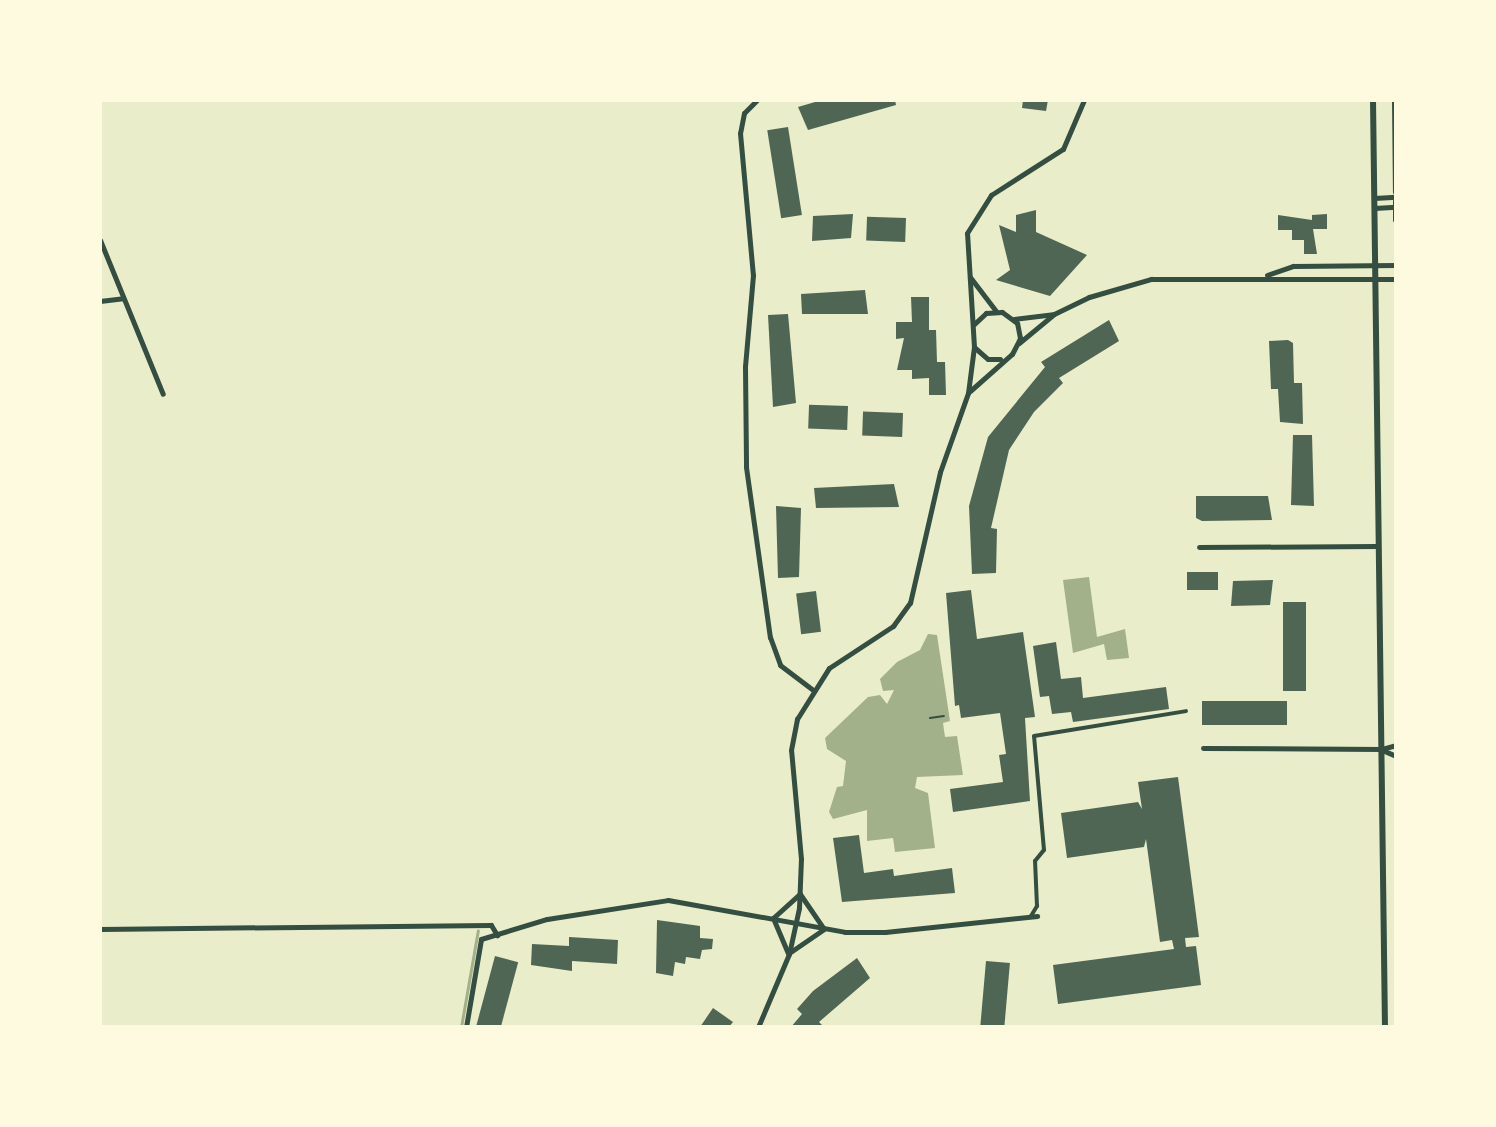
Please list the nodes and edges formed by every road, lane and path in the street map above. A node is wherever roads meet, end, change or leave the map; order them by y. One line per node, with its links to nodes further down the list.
1 (757, 100): 29 (street)
2 (1084, 100): 12 (street)
3 (1373, 100): 5 (street)
4 (1395, 100): 6 (street)
5 (1374, 198): 6 (street); 7 (street)
6 (1396, 201): 7 (street); 8 (street)
7 (1374, 208): 11 (street)
8 (1396, 220)
9 (100, 240): 16 (street)
10 (1396, 265): 11 (street)
11 (1374, 266): 13 (street); 14 (street)
12 (970, 277): 18 (street); 21 (street)
13 (1260, 278): 14 (street); 19 (street)
14 (1374, 278): 15 (street); 27 (street)
15 (1396, 279)
16 (123, 298): 17 (street); 26 (street)
17 (100, 301)
18 (996, 311): 20 (street); 21 (street)
19 (1054, 314): 20 (street); 22 (street)
20 (1014, 319): 22 (street)
21 (973, 325): 23 (street)
22 (1019, 343): 24 (street)
23 (974, 347): 24 (street); 25 (street)
24 (1000, 359): 25 (street)
25 (968, 393): 29 (street)
26 (163, 394)
27 (1377, 546): 28 (street); 35 (street)
28 (1199, 547)
29 (813, 690): 37 (street)
30 (1186, 711): 38 (street)
31 (944, 716): 32 (path)
32 (930, 718)
33 (1396, 745): 35 (street)
34 (1203, 748): 35 (street)
35 (1382, 749): 36 (street); 47 (street)
36 (1396, 756)
37 (800, 894): 39 (street); 40 (street); 42 (street)
38 (1034, 916): 42 (street)
39 (773, 918): 40 (street); 43 (street); 44 (street)
40 (796, 923): 42 (street); 44 (street)
41 (100, 929): 43 (street)
42 (824, 929): 44 (street)
43 (497, 935): 45 (street)
44 (789, 954): 46 (street)
45 (466, 1027)
46 (758, 1027)
47 (1385, 1027)

